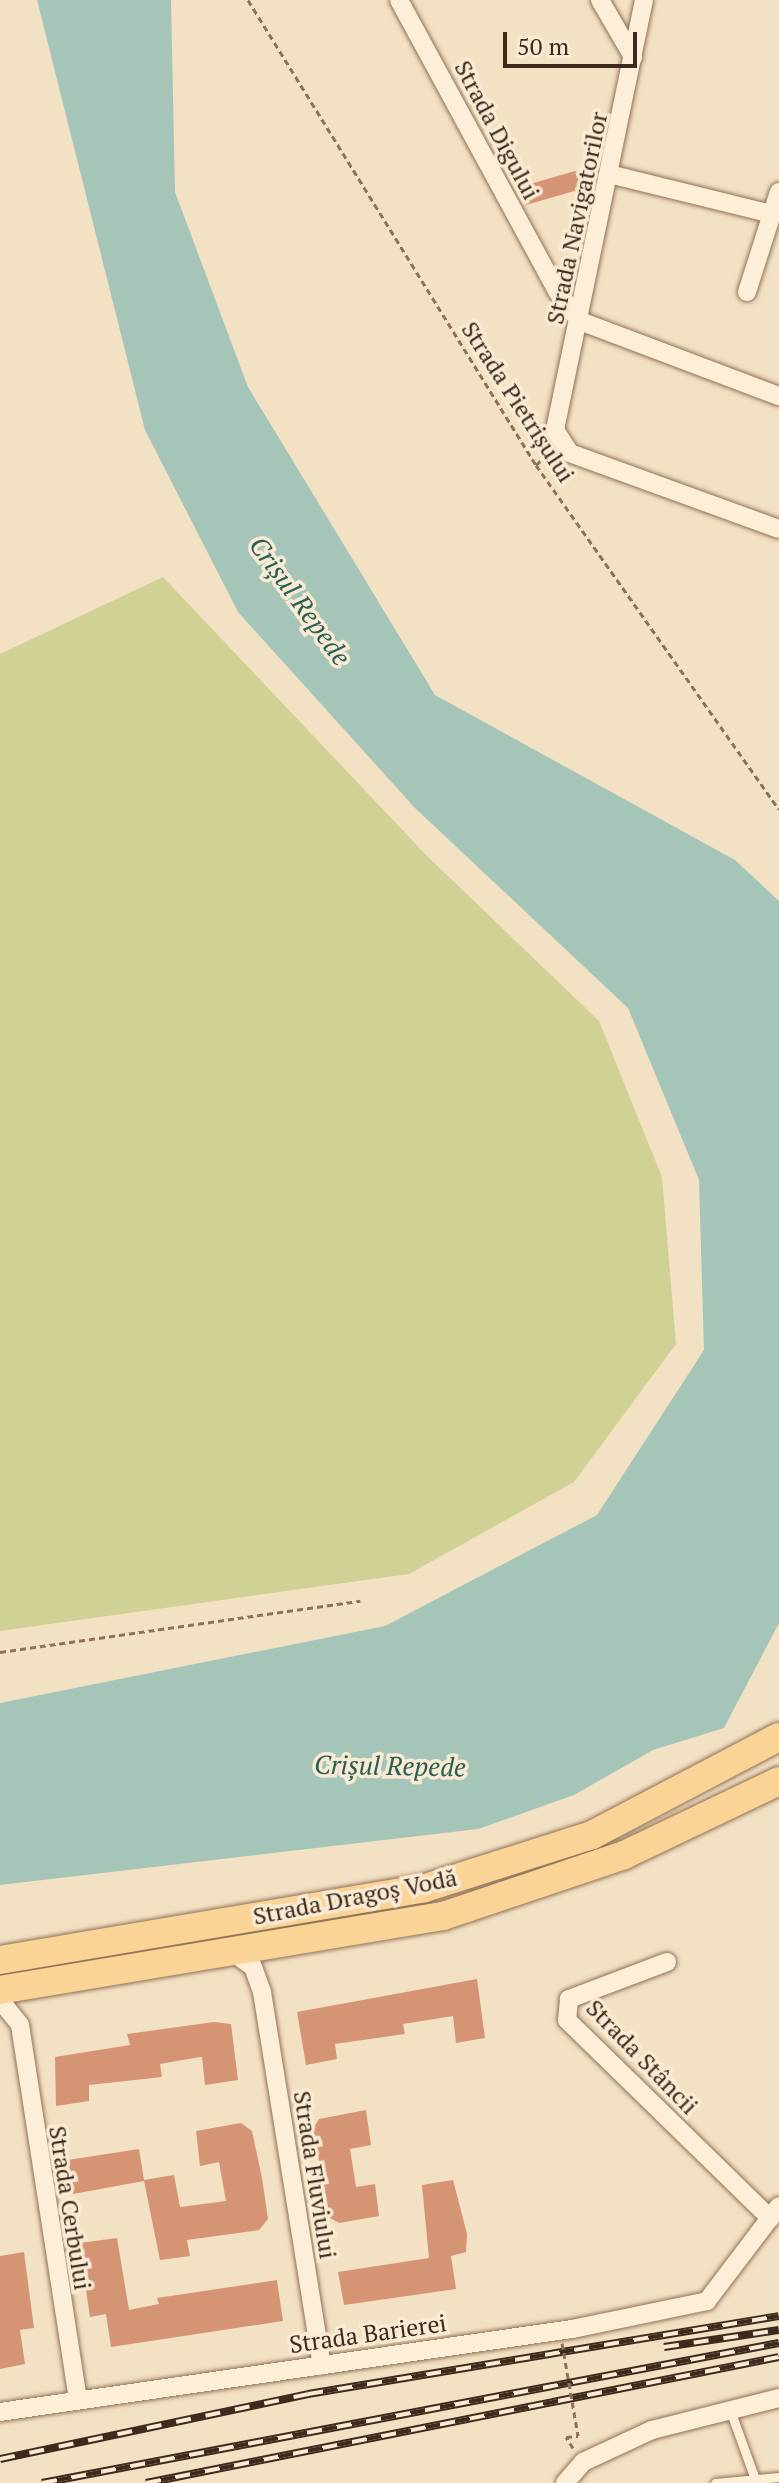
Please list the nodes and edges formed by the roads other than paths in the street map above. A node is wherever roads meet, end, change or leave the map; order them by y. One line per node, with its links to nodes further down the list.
1 (399, 0): 9 (street, Strada Digului)
2 (600, 0): 4 (street)
3 (644, 0): 4 (street, Strada Navigatorilor)
4 (633, 57): 5 (street, Strada Navigatorilor)
5 (613, 175): 7 (street); 9 (street, Strada Navigatorilor)
6 (779, 192): 7 (street)
7 (772, 214): 8 (street)
8 (747, 292)
9 (580, 321): 10 (street); 11 (street, Strada Navigatorilor)
10 (779, 396)
11 (779, 529)
12 (779, 1737): 16 (main road, Strada Dragoș Vodă)
13 (779, 1781): 14 (main road, Strada Dragoș Vodă)
14 (276, 1944): 15 (main road, Strada Dragoș Vodă); 20 (street)
15 (231, 1951): 18 (main road, Strada Dragoș Vodă); 20 (street)
16 (0, 1960)
17 (667, 1962): 23 (street, Strada Stâncii)
18 (41, 1983): 19 (main road, Strada Dragoș Vodă); 22 (street)
19 (0, 1990)
20 (262, 1992): 24 (street, Strada Fluviului)
21 (0, 2000): 22 (street)
22 (20, 2025): 25 (street, Strada Cerbului)
23 (773, 2221): 24 (street, Strada Barierei)
24 (322, 2365): 25 (street, Strada Barierei)
25 (78, 2398): 28 (street, Strada Barierei)
26 (779, 2398): 27 (street)
27 (729, 2406): 30 (lane); 31 (street)
28 (0, 2412)
29 (779, 2477): 30 (lane)
30 (755, 2479): 32 (lane)
31 (565, 2483)
32 (715, 2483)

